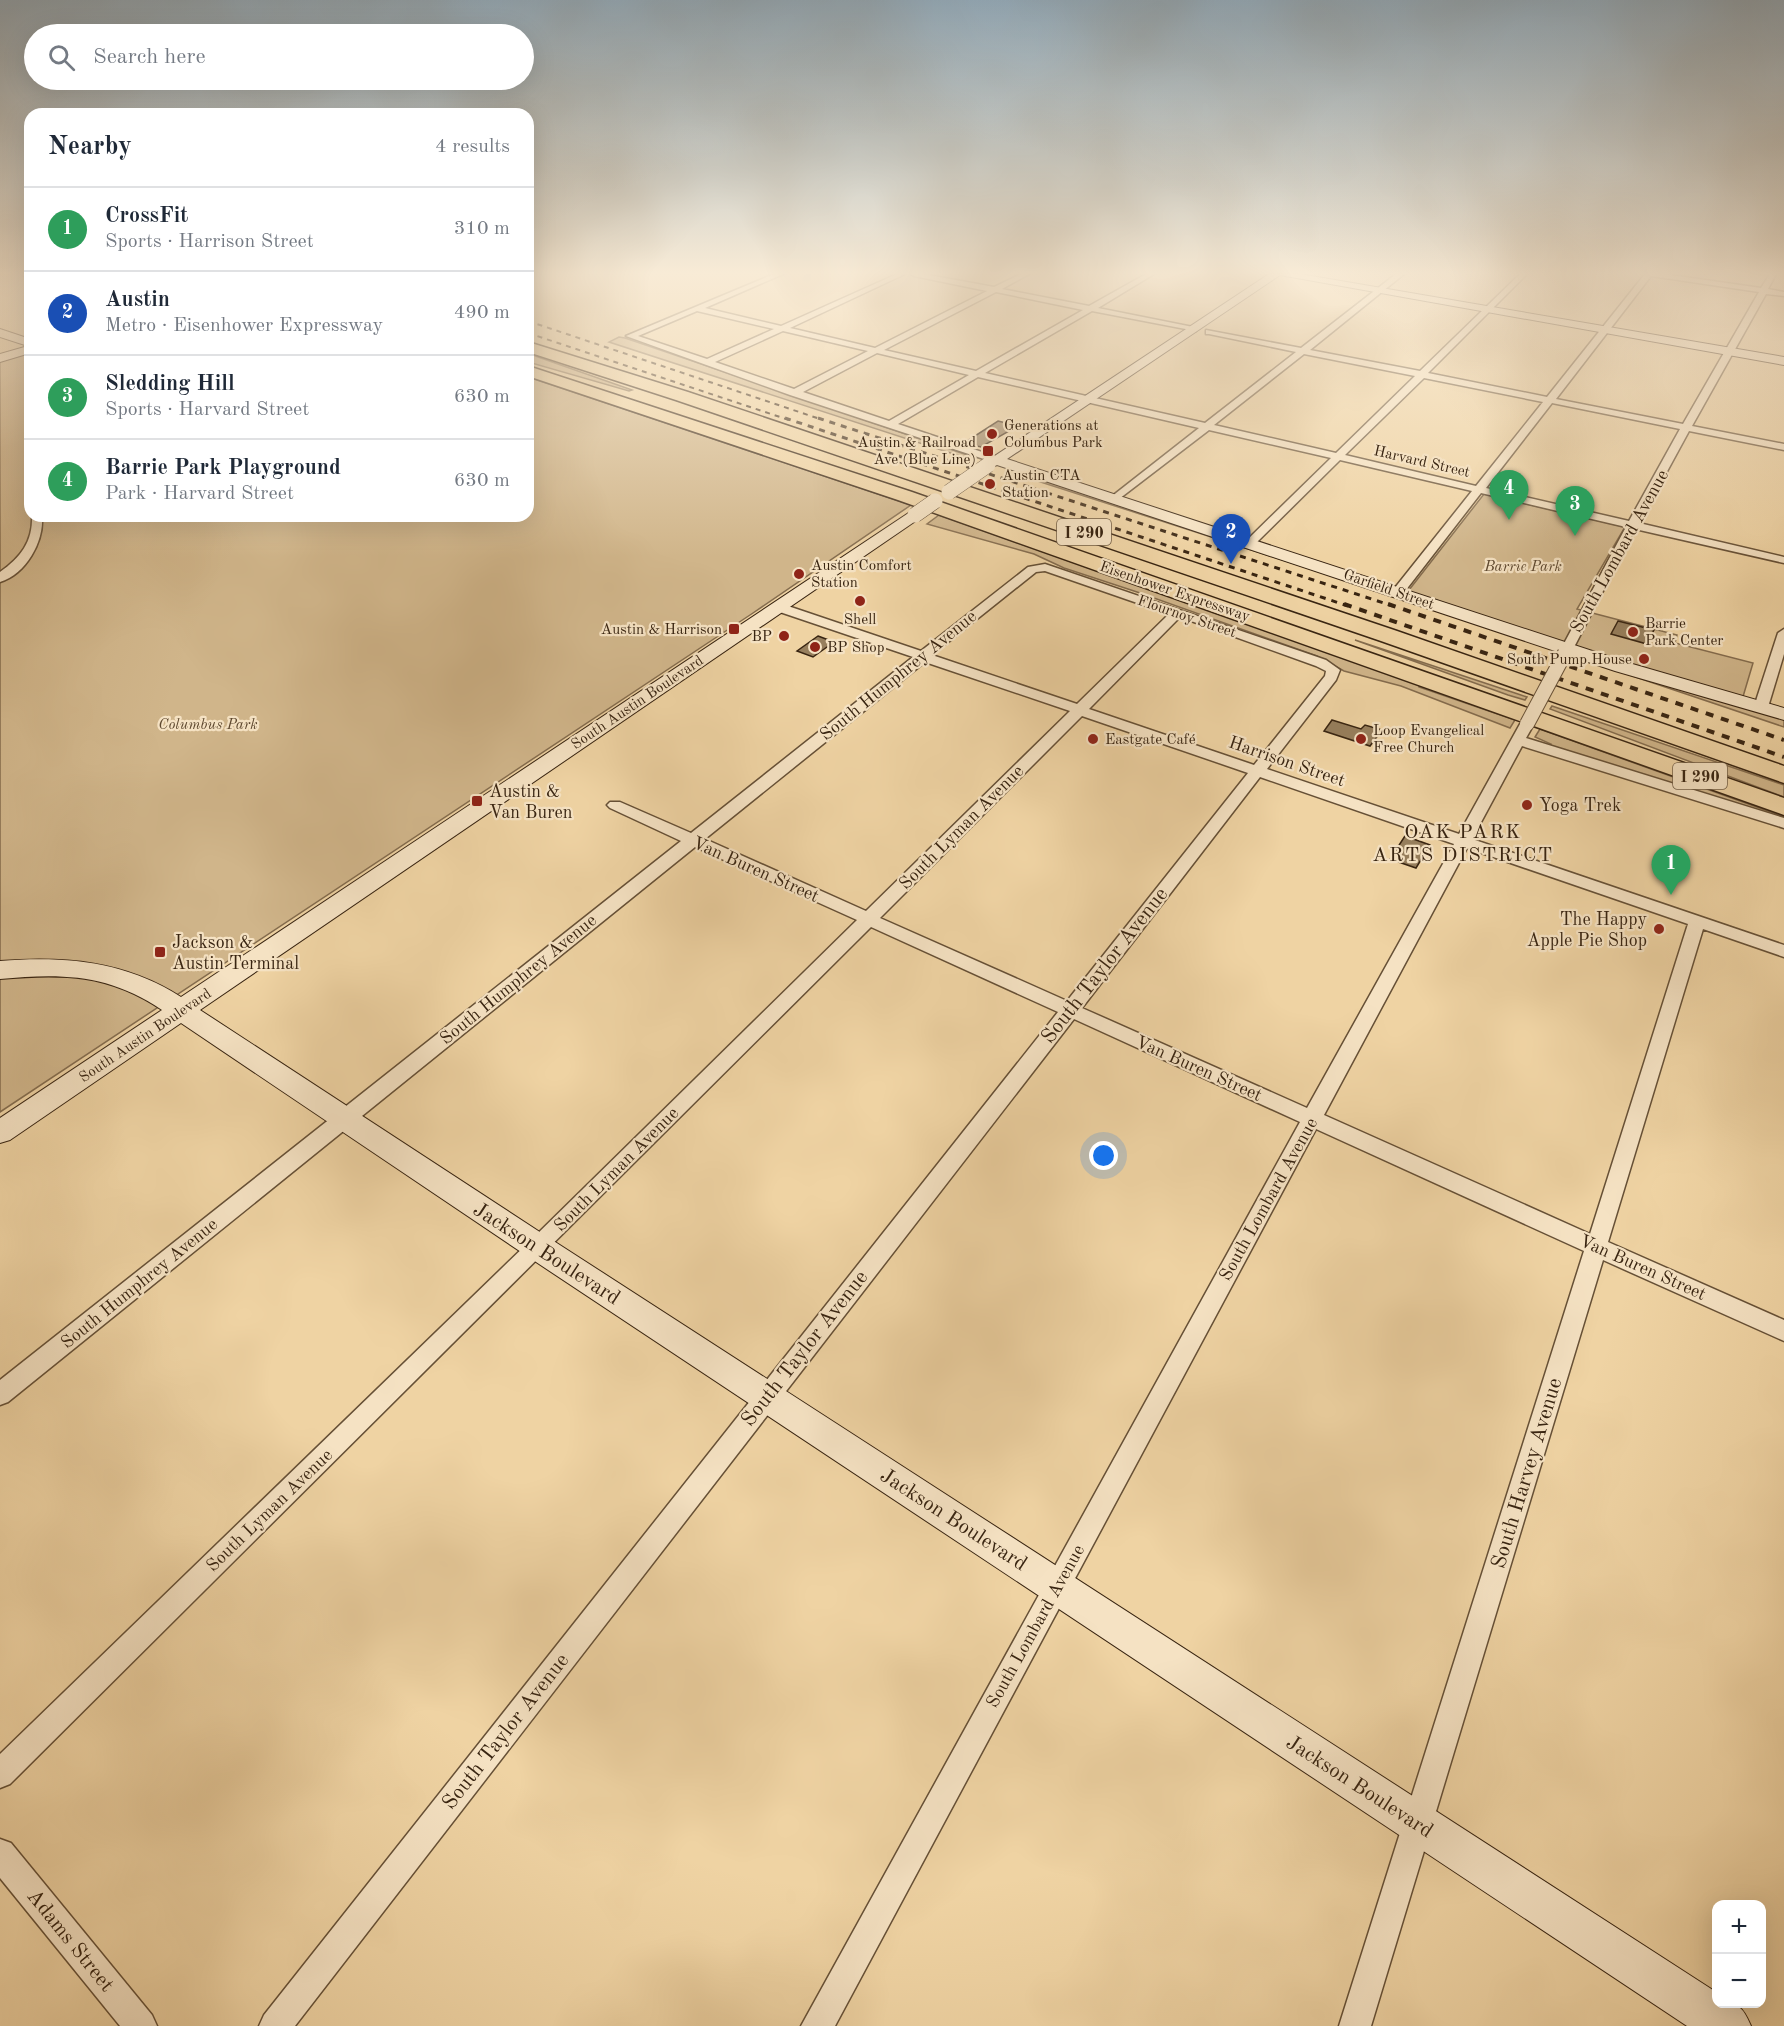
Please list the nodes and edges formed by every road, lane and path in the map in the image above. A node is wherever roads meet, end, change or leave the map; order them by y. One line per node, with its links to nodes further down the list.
1 (540, 369): 27 (highway)
2 (588, 369): 27 (highway)
3 (598, 369): 46 (highway, Eisenhower Expressway / I 290)
4 (722, 369): 17 (street)
5 (840, 369): 17 (street)
6 (954, 369): 15 (street, Harvard Street)
7 (986, 369): 15 (street)
8 (1133, 369): 18 (street, South Austin Boulevard)
9 (1280, 369): 21 (street)
10 (1388, 369): 16 (street)
11 (1427, 369): 16 (street)
12 (1573, 369): 19 (street)
13 (1719, 369): 22 (street, South Lombard Avenue)
14 (534, 373): 42 (highway, Eisenhower Expressway / I 290)
15 (977, 374): 18 (street, Harvard Street); 20 (street)
16 (1420, 375): 19 (street); 24 (street)
17 (793, 393): 20 (street)
18 (1088, 399): 21 (street, Harvard Street); 25 (street, South Austin Boulevard)
19 (1548, 400): 22 (street); 26 (street)
20 (890, 425): 25 (street)
21 (1206, 427): 24 (street, Harvard Street); 28 (street)
22 (1686, 428): 23 (street); 30 (street, South Lombard Avenue)
23 (1784, 447)
24 (1336, 457): 26 (street, Harvard Street); 31 (street)
25 (992, 462): 27 (street, South Austin Boulevard, bridge); 28 (street, Garfield Street)
26 (1478, 490): 30 (street, Harvard Street); 35 (street)
27 (942, 496): 36 (street, South Austin Boulevard, bridge); 42 (highway); 46 (highway)
28 (1115, 499): 31 (street, Garfield Street)
29 (39, 522): 34 (street)
30 (1632, 525): 32 (street, Harvard Street); 39 (street, South Lombard Avenue)
31 (1250, 543): 35 (street, Garfield Street)
32 (1784, 561)
33 (1039, 567): 37 (street, Flournoy Street); 40 (street, South Humphrey Avenue)
34 (0, 578)
35 (1398, 592): 39 (street, Garfield Street)
36 (778, 607): 40 (street, Harrison Street); 59 (street, South Austin Boulevard)
37 (1178, 612): 41 (street, Flournoy Street); 44 (street, South Lyman Avenue)
38 (1784, 633): 43 (street)
39 (1566, 651): 43 (street, Garfield Street); 47 (street, South Lombard Avenue, bridge)
40 (921, 656): 44 (street, Harrison Street); 53 (street, South Humphrey Avenue)
41 (1333, 670): 48 (street, South Taylor Avenue)
42 (1416, 675): 51 (highway, Eisenhower Expressway / I 290)
43 (1761, 707): 45 (street, Garfield Street)
44 (1080, 710): 48 (street, Harrison Street); 55 (street, South Lyman Avenue)
45 (1784, 714)
46 (1617, 716): 49 (highway, Eisenhower Expressway / I 290)
47 (1522, 732): 52 (street); 54 (street, South Lombard Avenue)
48 (1256, 771): 54 (street, Harrison Street); 60 (street, South Taylor Avenue)
49 (1784, 775)
50 (615, 805): 53 (street, Van Buren Street)
51 (1784, 807)
52 (1784, 823)
53 (692, 840): 55 (street, Van Buren Street); 61 (street, South Humphrey Avenue)
54 (1463, 841): 56 (street, Harrison Street); 62 (street, South Lombard Avenue)
55 (868, 919): 60 (street, Van Buren Street); 65 (street, South Lyman Avenue)
56 (1697, 921): 57 (street, Harrison Street); 64 (street, South Harvey Avenue)
57 (1784, 951)
58 (0, 970): 59 (street, Jackson Boulevard)
59 (183, 1009): 61 (street, Jackson Boulevard); 63 (street, South Austin Boulevard)
60 (1070, 1010): 62 (street, Van Buren Street); 68 (street, South Taylor Avenue)
61 (344, 1118): 65 (street, Jackson Boulevard); 67 (street, South Humphrey Avenue)
62 (1312, 1118): 64 (street, Van Buren Street); 69 (street, South Lombard Avenue)
63 (0, 1132)
64 (1596, 1246): 66 (street, Van Buren Street); 71 (street, South Harvey Avenue)
65 (538, 1247): 68 (street, Jackson Boulevard); 70 (street, South Lyman Avenue)
66 (1784, 1330)
67 (0, 1395)
68 (766, 1396): 69 (street, Jackson Boulevard); 74 (street, South Taylor Avenue)
69 (1057, 1586): 71 (street, Jackson Boulevard); 75 (street, South Lombard Avenue)
70 (0, 1774)
71 (1417, 1824): 76 (street, South Harvey Avenue); 77 (street, Jackson Boulevard)
72 (0, 1854): 73 (street, Adams Street)
73 (141, 2026)
74 (275, 2026)
75 (817, 2026)
76 (1355, 2026)
77 (1728, 2026)

